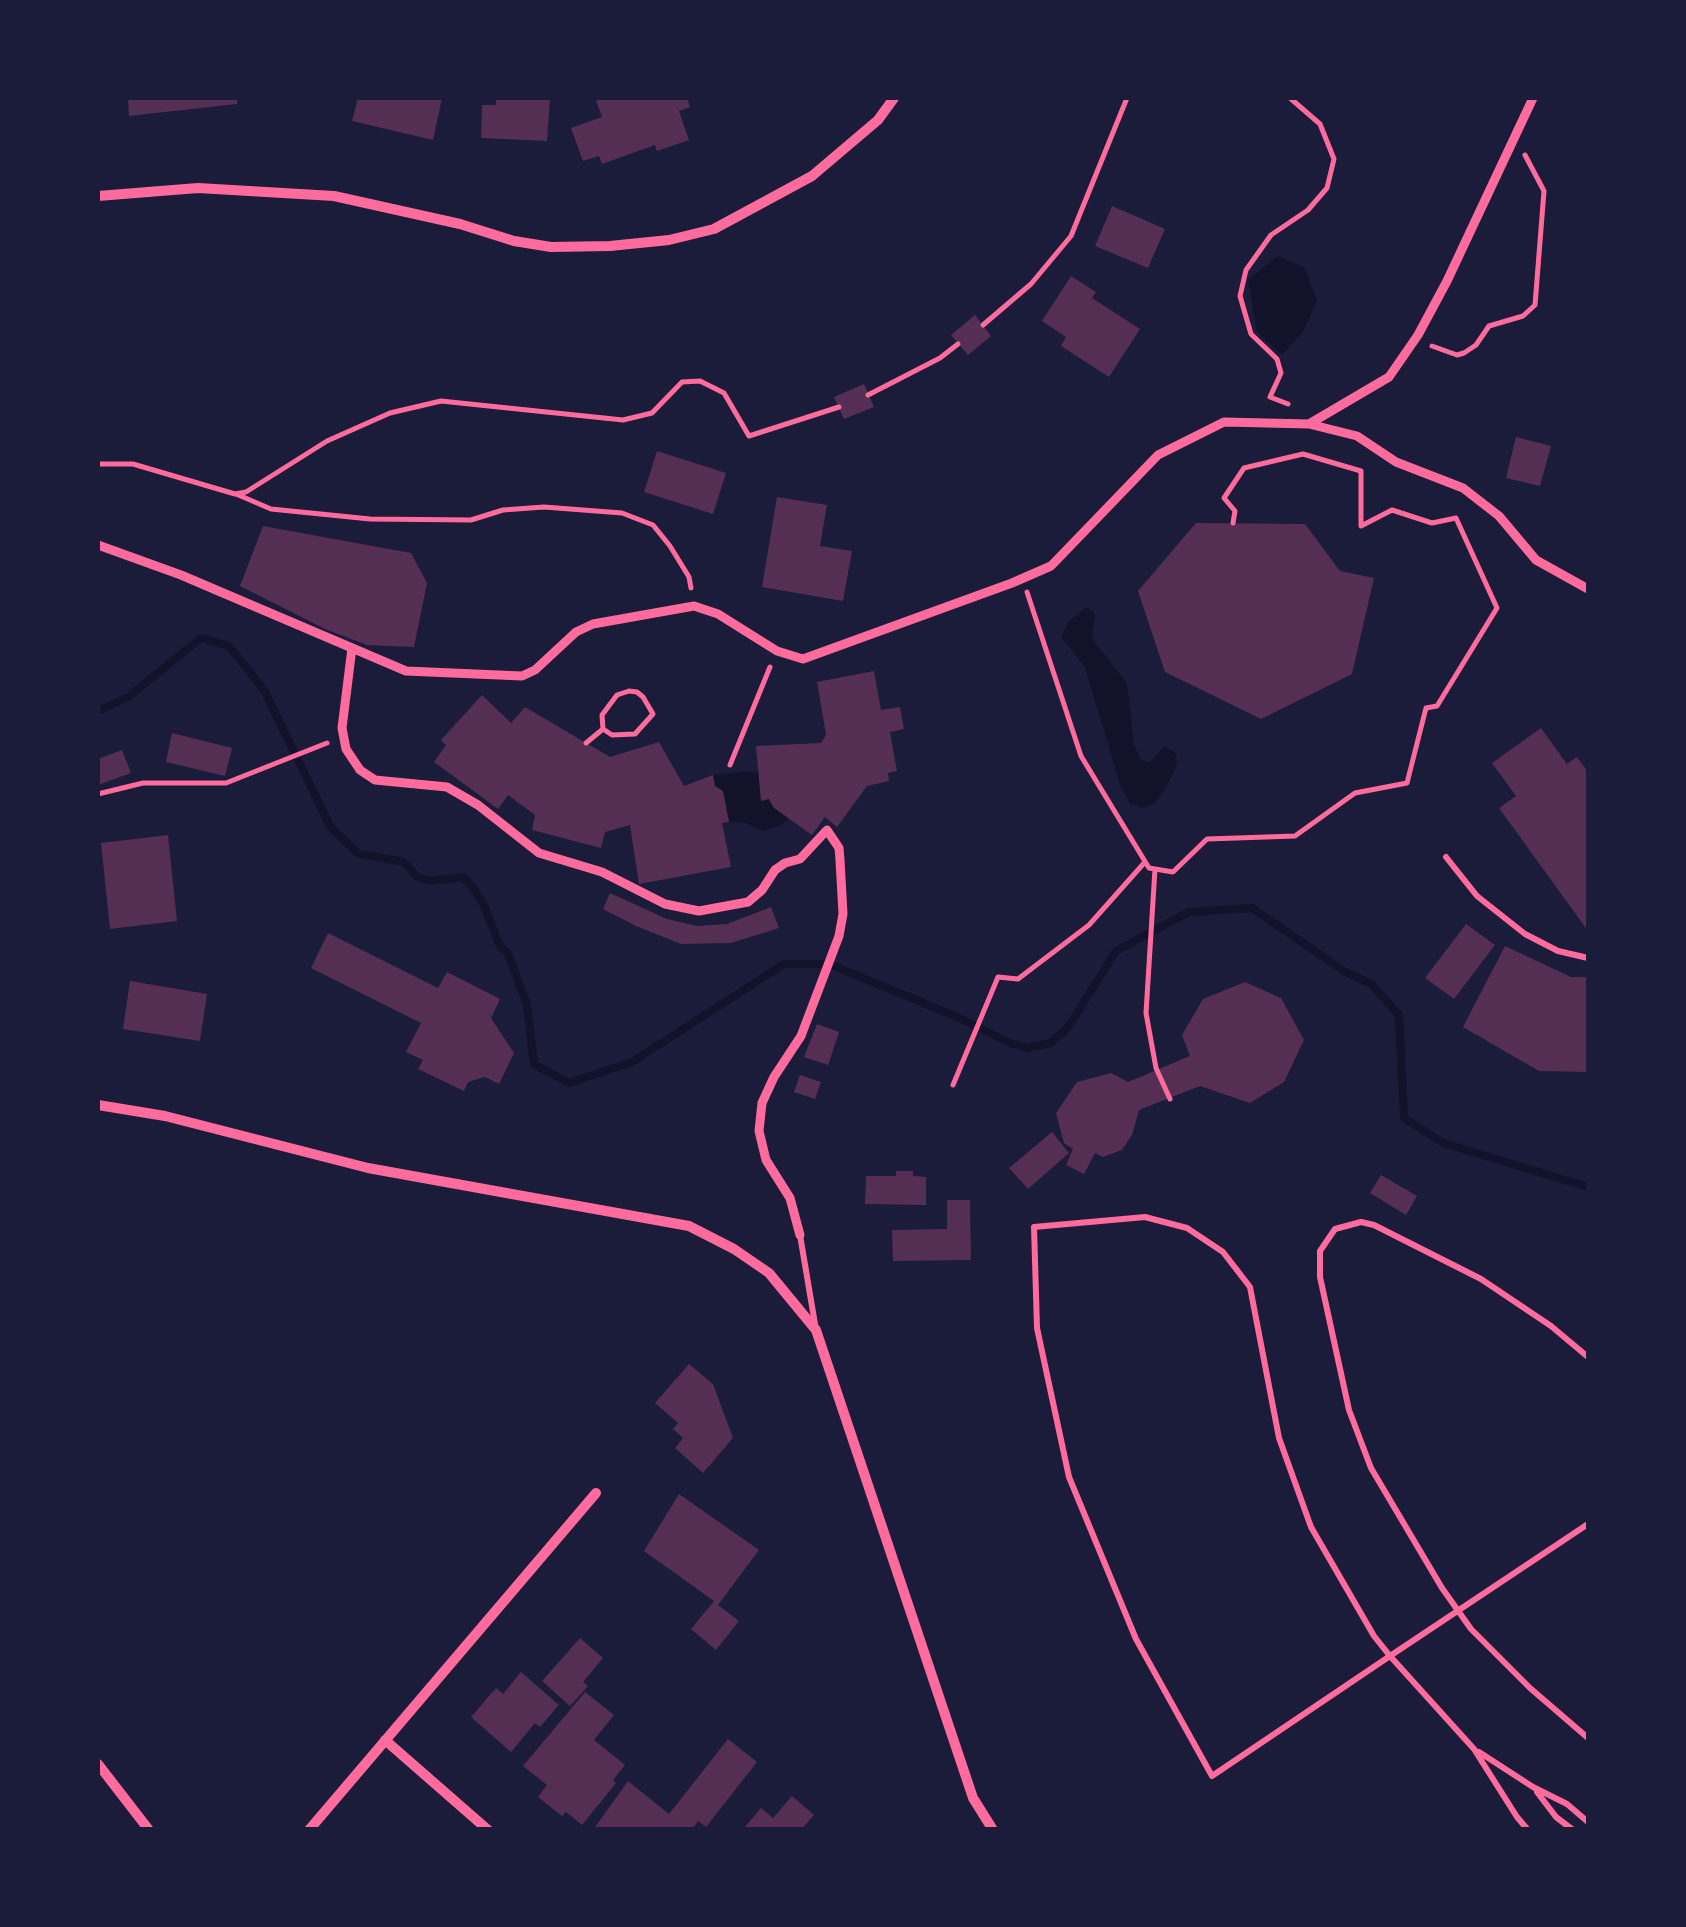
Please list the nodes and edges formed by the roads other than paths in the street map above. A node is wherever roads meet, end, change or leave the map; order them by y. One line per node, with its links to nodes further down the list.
1 (894, 98): 3 (street)
2 (1533, 98): 4 (street)
3 (98, 196)
4 (1309, 424): 6 (street); 7 (street)
5 (98, 545): 7 (street)
6 (1588, 589)
7 (352, 648): 11 (street)
8 (1446, 858): 9 (lane)
9 (1588, 958)
10 (98, 1105): 12 (street)
11 (800, 1235): 12 (lane)
12 (816, 1330): 27 (street)
13 (1588, 1357): 16 (lane)
14 (596, 1492): 19 (street)
15 (1588, 1524): 16 (lane)
16 (1458, 1611): 17 (lane); 18 (lane)
17 (1390, 1656): 17 (lane); 20 (lane)
18 (1588, 1738)
19 (384, 1740): 25 (street); 26 (street)
20 (1474, 1749): 22 (lane); 28 (lane)
21 (98, 1764): 24 (street)
22 (1533, 1787): 23 (lane); 29 (lane)
23 (1588, 1822)
24 (149, 1830)
25 (308, 1830)
26 (488, 1830)
27 (993, 1830)
28 (1528, 1830)
29 (1572, 1830)

